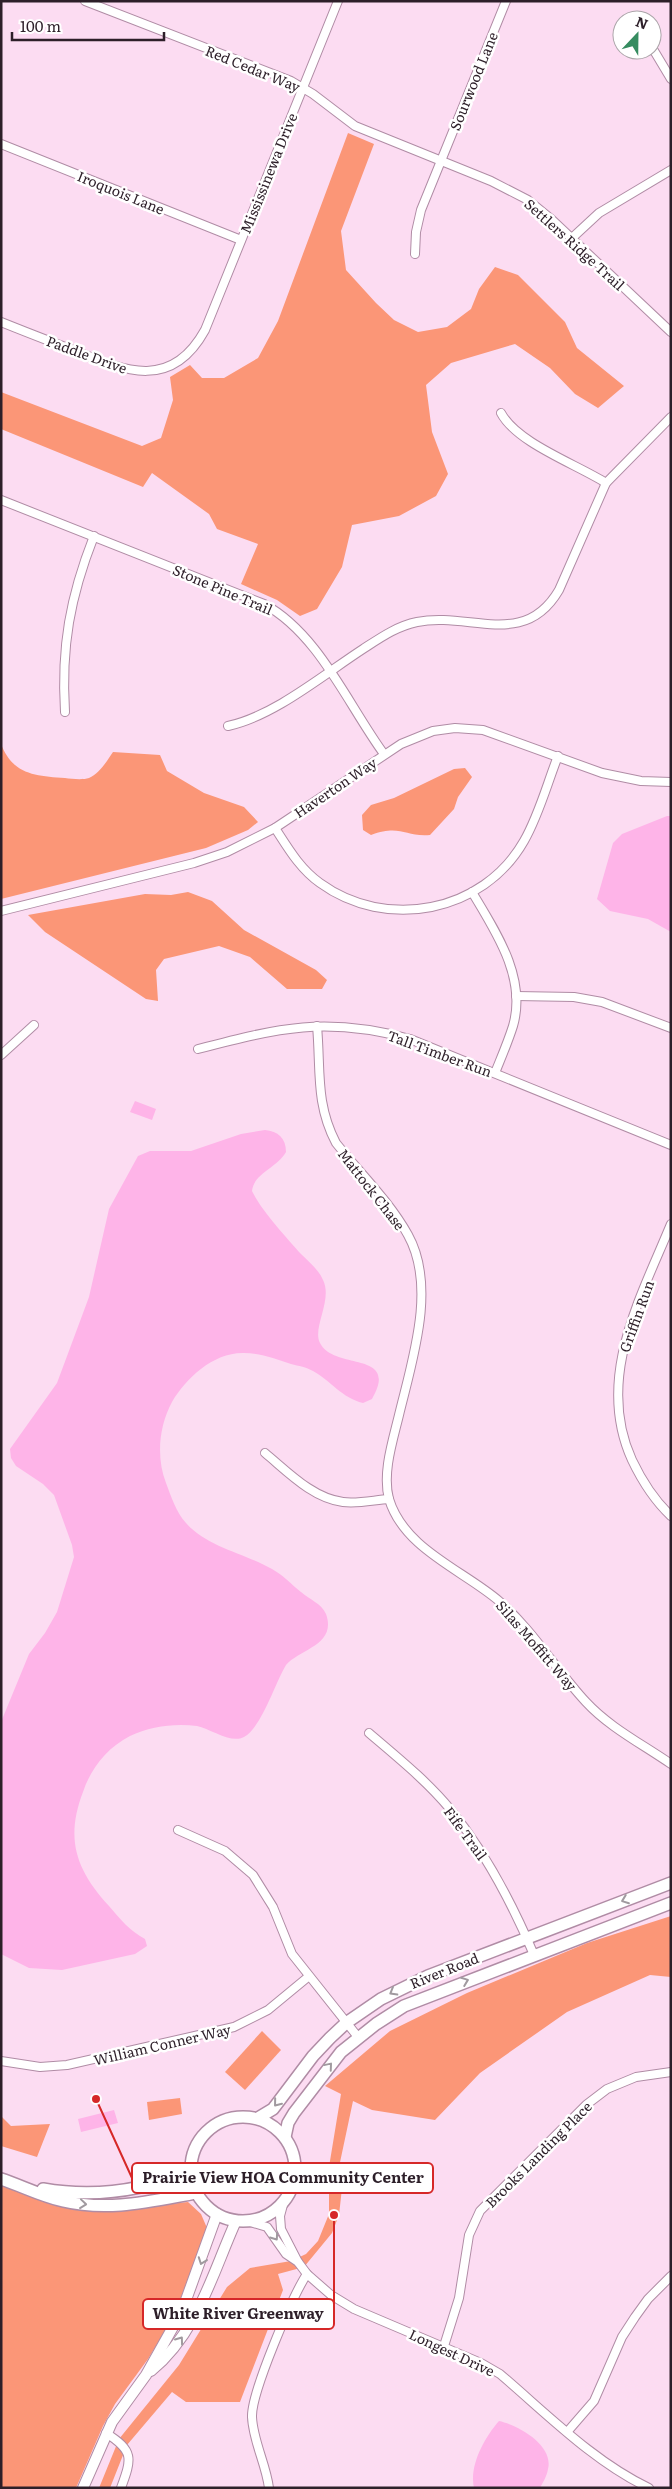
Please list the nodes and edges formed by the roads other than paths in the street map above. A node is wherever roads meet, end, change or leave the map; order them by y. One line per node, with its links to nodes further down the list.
1 (85, 1): 6 (street, Red Cedar Way)
2 (338, 1): 6 (street, Mississinewa Drive)
3 (506, 1): 8 (street, Sourwood Lane)
4 (659, 60): 5 (street)
5 (671, 80)
6 (303, 87): 8 (street, Red Cedar Way); 11 (street, Mississinewa Drive)
7 (1, 144): 11 (street, Iroquois Lane)
8 (441, 160): 10 (street, Settlers Ridge Trail); 12 (street, Sourwood Lane)
9 (671, 170): 10 (street)
10 (572, 238): 14 (street, Settlers Ridge Trail)
11 (241, 240): 15 (street, Mississinewa Drive)
12 (415, 254)
13 (1, 322): 15 (street, Paddle Drive)
14 (671, 332)
15 (196, 344)
16 (501, 413): 18 (street)
17 (671, 417): 18 (street)
18 (606, 483): 21 (street)
19 (1, 500): 20 (street, Stone Pine Trail)
20 (94, 536): 21 (street, Stone Pine Trail); 22 (street)
21 (330, 672): 23 (street); 24 (street, Stone Pine Trail)
22 (65, 712)
23 (228, 726)
24 (384, 754): 25 (street, Haverton Way); 27 (street, Haverton Way)
25 (558, 756): 26 (street, Haverton Way); 28 (street)
26 (671, 782)
27 (274, 828): 28 (street); 29 (street, Haverton Way)
28 (472, 892): 30 (street)
29 (1, 911)
30 (516, 996): 33 (street); 36 (street)
31 (34, 1025): 35 (street)
32 (317, 1026): 34 (street, Tall Timber Run); 36 (street, Tall Timber Run); 40 (street, Mattock Chase)
33 (671, 1028)
34 (198, 1049)
35 (1, 1055)
36 (495, 1073): 37 (street, Tall Timber Run)
37 (671, 1145)
38 (671, 1224): 41 (street, Griffin Run)
39 (265, 1452): 40 (street)
40 (389, 1499): 43 (street, Silas Moffitt Way)
41 (671, 1516)
42 (369, 1733): 47 (street, Fife Trail)
43 (671, 1764)
44 (178, 1830): 49 (street)
45 (671, 1882): 47 (main road, River Road, one-way to 47)
46 (671, 1903): 48 (main road, River Road)
47 (527, 1938): 48 (street, Fife Trail); 50 (main road, River Road, one-way to 50)
48 (534, 1955): 51 (main road, River Road, one-way to 48)
49 (308, 1977): 50 (street); 52 (street, William Conner Way)
50 (346, 2022): 51 (street); 54 (main road, River Road, one-way to 54)
51 (358, 2037): 55 (main road, River Road, one-way to 51)
52 (1, 2061)
53 (671, 2072): 66 (street, Brooks Landing Place)
54 (258, 2118): 55 (main road); 56 (main road)
55 (285, 2137): 60 (main road)
56 (190, 2172): 58 (main road); 59 (main road)
57 (1, 2179): 58 (main road)
58 (19, 2186): 59 (main road, one-way to 59)
59 (196, 2193): 61 (main road)
60 (284, 2201): 62 (main road); 63 (street, Longest Drive)
61 (217, 2214): 62 (main road); 67 (street, one-way to 67)
62 (242, 2221): 63 (street, Longest Drive, one-way to 63); 67 (street, one-way to 62)
63 (298, 2262): 64 (street, Longest Drive)
64 (307, 2274): 66 (street, Longest Drive); 73 (street)
65 (671, 2276): 68 (street)
66 (444, 2346): 68 (street, Longest Drive)
67 (146, 2375): 69 (street)
68 (568, 2431): 70 (street, Longest Drive)
69 (106, 2433): 71 (street); 72 (street)
70 (645, 2487)
71 (83, 2488)
72 (121, 2488)
73 (269, 2488)

